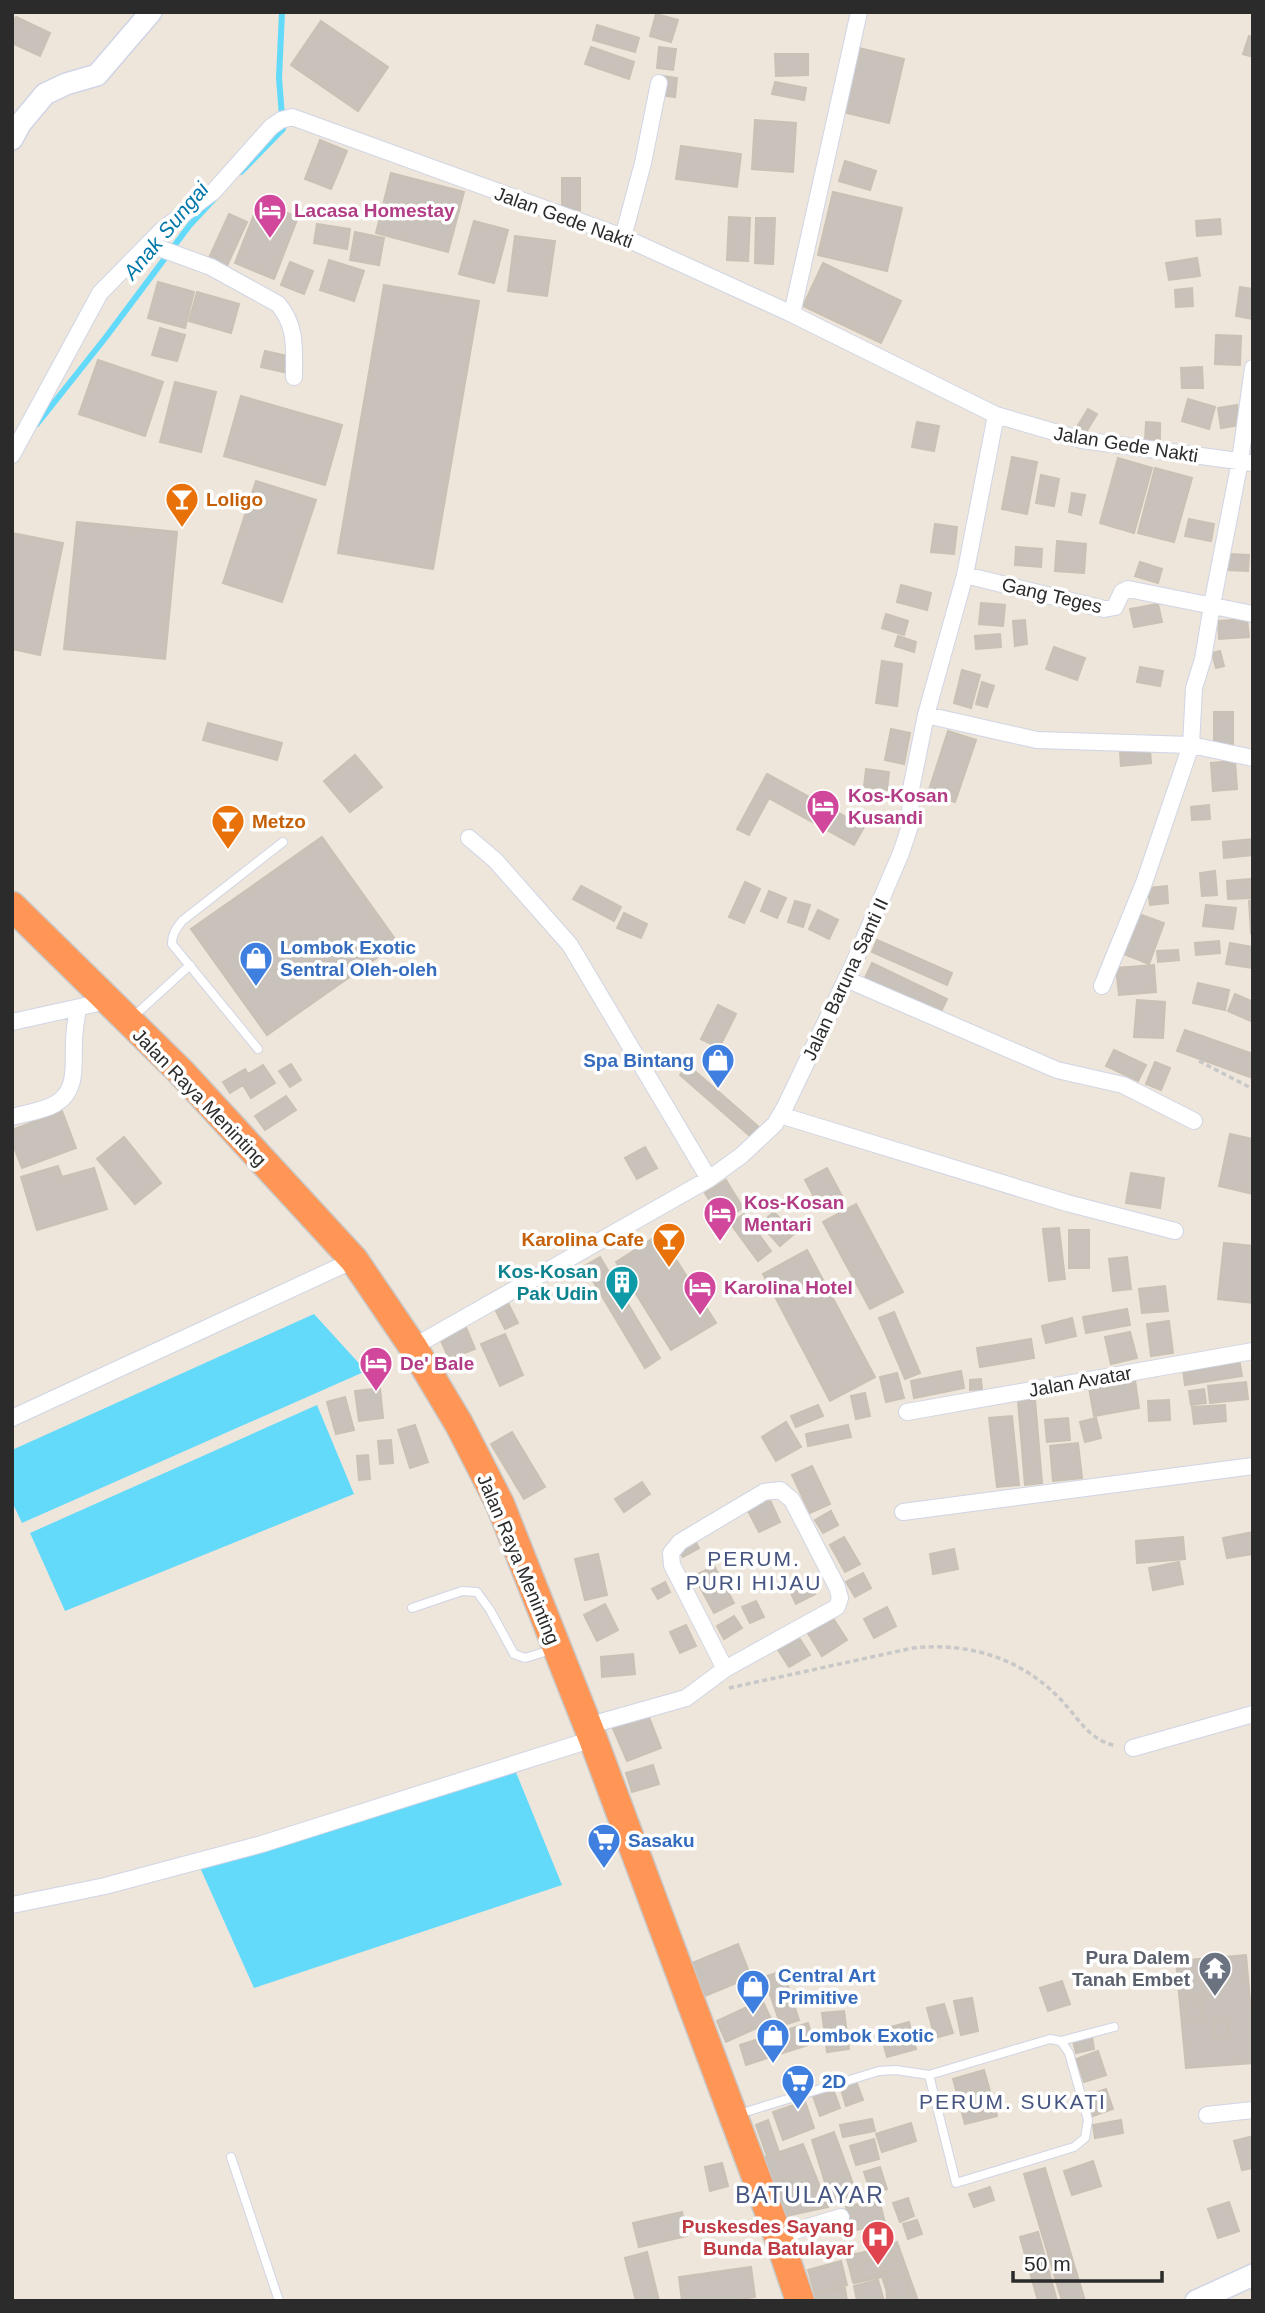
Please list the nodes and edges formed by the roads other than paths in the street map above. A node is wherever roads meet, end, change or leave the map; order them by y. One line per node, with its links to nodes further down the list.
1 (151, 12): 4 (street)
2 (859, 12): 7 (street)
3 (659, 83): 5 (street)
4 (12, 139)
5 (623, 237): 6 (street, Jalan Gede Nakti); 7 (street, Jalan Gede Nakti)
6 (155, 246): 9 (street); 11 (street, Jalan Gede Nakti)
7 (792, 314): 10 (street, Jalan Gede Nakti)
8 (1253, 368): 12 (street)
9 (294, 377)
10 (996, 415): 12 (street, Jalan Gede Nakti); 13 (street, Jalan Baruna Santi II)
11 (14, 452)
12 (1247, 462): 14 (street)
13 (965, 575): 14 (street, Gang Teges); 16 (street, Jalan Baruna Santi II)
14 (1212, 605): 15 (street, Gang Teges); 17 (street)
15 (1253, 614)
16 (926, 716): 17 (street); 23 (street, Jalan Baruna Santi II)
17 (1191, 744): 18 (street); 24 (street)
18 (1253, 758)
19 (469, 838): 33 (street)
20 (283, 842): 22 (lane)
21 (12, 906): 25 (highway, Jalan Raya Meninting)
22 (190, 965): 27 (lane); 29 (lane)
23 (846, 979): 30 (street, Jalan Baruna Santi II); 32 (street)
24 (1102, 986)
25 (107, 1001): 26 (street); 27 (highway, Jalan Raya Meninting)
26 (78, 1009): 28 (street); 31 (street)
27 (128, 1021): 35 (highway, Jalan Raya Meninting)
28 (12, 1023)
29 (258, 1049)
30 (780, 1115): 33 (street, Jalan Baruna Santi II); 34 (street)
31 (12, 1117)
32 (1194, 1121)
33 (709, 1179): 36 (street, Jalan Baruna Santi II)
34 (1175, 1231)
35 (354, 1260): 36 (highway, Jalan Raya Meninting); 39 (street)
36 (413, 1347): 43 (highway, Jalan Raya Meninting)
37 (1253, 1351): 38 (street, Jalan Avatar)
38 (907, 1412)
39 (12, 1418)
40 (1253, 1466): 41 (street)
41 (903, 1512)
42 (412, 1608): 43 (lane)
43 (557, 1649): 46 (highway, Jalan Raya Meninting)
44 (725, 1670): 44 (street); 46 (street)
45 (1253, 1714): 47 (street)
46 (590, 1733): 48 (street); 54 (highway, Jalan Raya Meninting)
47 (1133, 1748)
48 (12, 1905)
49 (1114, 2027): 50 (lane)
50 (1062, 2041): 51 (lane); 51 (lane)
51 (929, 2075): 54 (lane)
52 (1253, 2110): 53 (street)
53 (1207, 2115)
54 (733, 2116): 57 (highway, Jalan Raya Meninting)
55 (231, 2157): 59 (lane)
56 (841, 2217): 57 (street)
57 (778, 2236): 60 (highway, Jalan Raya Meninting)
58 (1253, 2275): 61 (street)
59 (279, 2301)
60 (800, 2301)
61 (1196, 2301)

